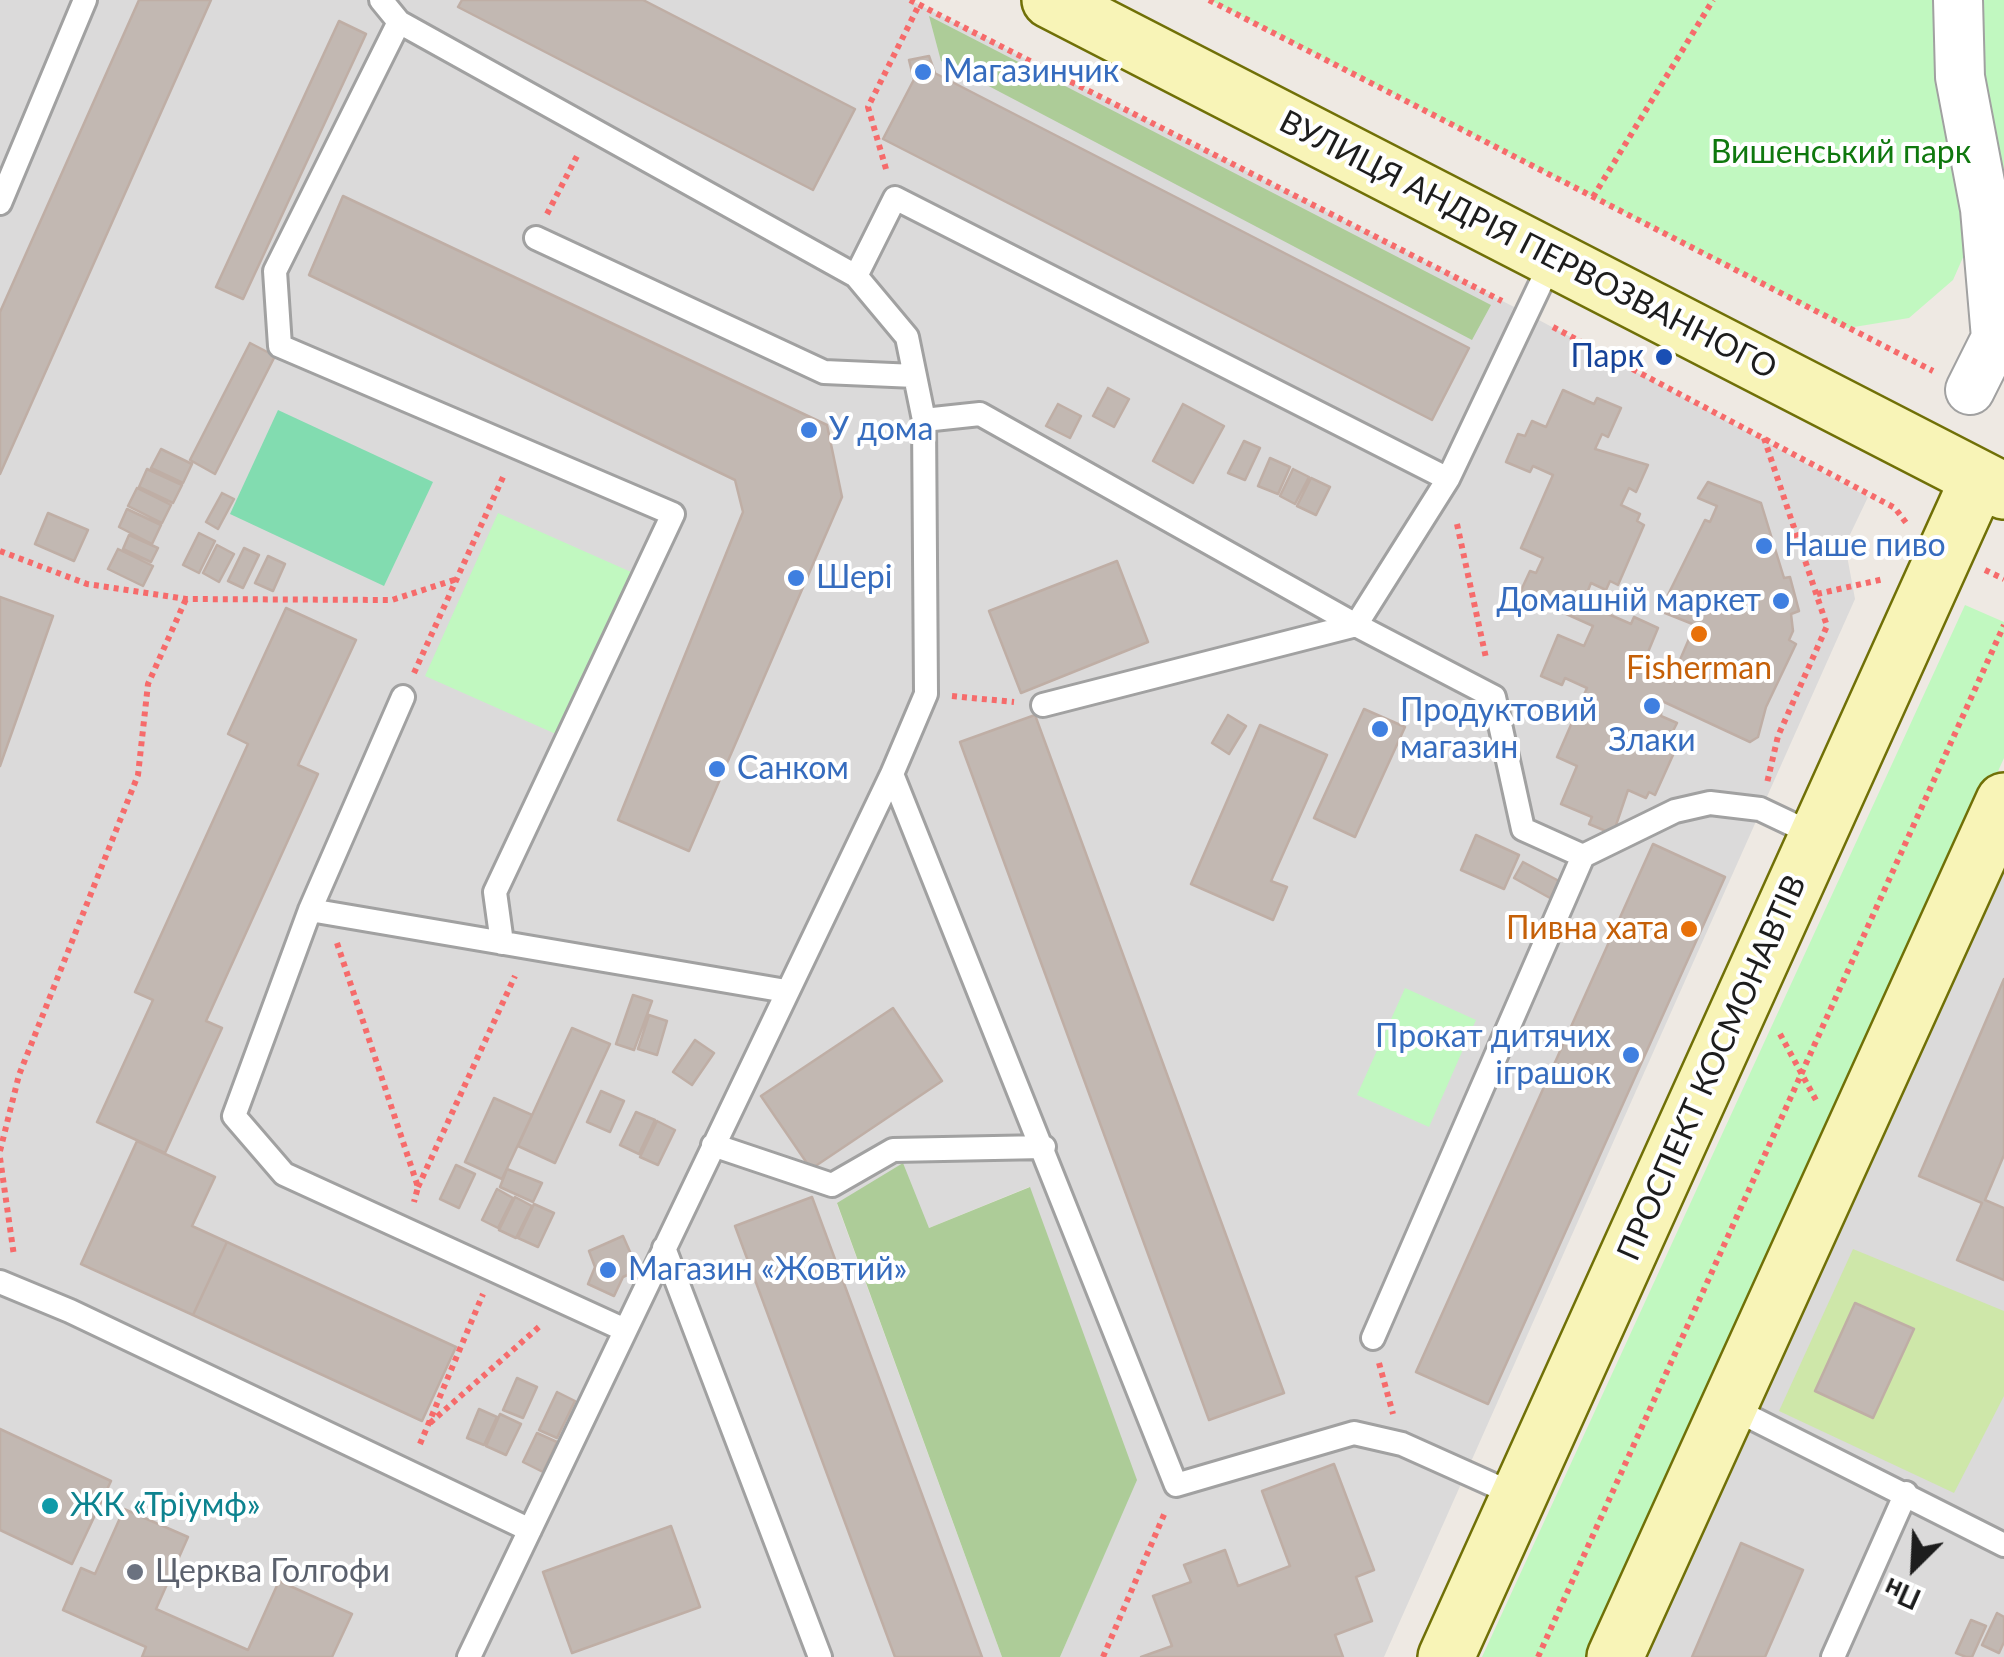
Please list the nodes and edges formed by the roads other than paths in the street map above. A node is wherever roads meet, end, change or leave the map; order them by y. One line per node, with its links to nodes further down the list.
1 (86, 0): 6 (lane)
2 (381, 0): 5 (lane)
3 (1050, 0): 8 (street, ВУЛИЦЯ АНДРІЯ ПЕРВОЗВАННОГО)
4 (1958, 0): 11 (street)
5 (400, 22): 9 (lane); 23 (lane)
6 (0, 202)
7 (536, 238): 10 (lane)
8 (1554, 257): 13 (lane); 14 (street, ВУЛИЦЯ АНДРІЯ ПЕРВОЗВАННОГО)
9 (856, 276): 10 (lane); 13 (lane)
10 (915, 376): 12 (lane)
11 (1970, 390)
12 (924, 420): 15 (lane); 18 (lane)
13 (1448, 479): 15 (lane)
14 (1998, 488): 20 (street, ПРОСПЕКТ КОСМОНАВТІВ)
15 (1356, 625): 17 (lane); 21 (lane)
16 (403, 697): 22 (lane)
17 (1043, 706)
18 (892, 774): 24 (lane); 26 (lane)
19 (2004, 802): 31 (street)
20 (1818, 836): 21 (lane); 33 (street, ПРОСПЕКТ КОСМОНАВТІВ)
21 (1584, 856): 30 (lane)
22 (319, 911): 23 (lane); 29 (lane)
23 (502, 943): 24 (lane)
24 (786, 991): 25 (lane)
25 (713, 1145): 26 (lane); 27 (lane)
26 (1044, 1146): 33 (lane)
27 (664, 1248): 29 (lane); 37 (lane)
28 (10, 1286): 34 (lane)
29 (624, 1330): 34 (lane)
30 (1372, 1338)
31 (1728, 1406): 32 (lane); 39 (street)
32 (1906, 1492): 35 (lane); 40 (lane)
33 (1518, 1496): 38 (street, ПРОСПЕКТ КОСМОНАВТІВ)
34 (530, 1530): 36 (lane)
35 (2004, 1545)
36 (469, 1657)
37 (820, 1657)
38 (1446, 1657)
39 (1615, 1657)
40 (1834, 1657)

